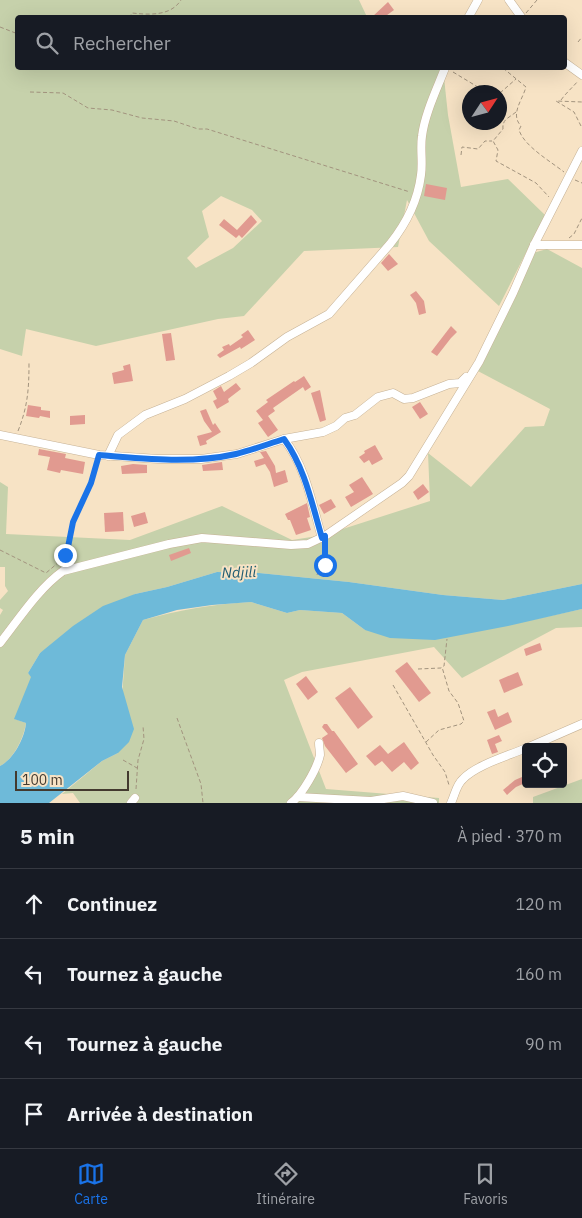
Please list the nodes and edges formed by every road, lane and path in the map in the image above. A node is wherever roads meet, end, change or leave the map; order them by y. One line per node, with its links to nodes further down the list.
1 (181, 0): 6 (path)
2 (478, 0): 8 (street)
3 (509, 0): 9 (street)
4 (537, 0): 10 (path)
5 (130, 15): 7 (path)
6 (152, 15)
7 (152, 15)
8 (470, 15)
9 (520, 15)
10 (524, 15)
11 (0, 27): 12 (path)
12 (15, 33)
13 (582, 37): 14 (path)
14 (578, 42)
15 (567, 65): 19 (street)
16 (444, 70): 32 (street)
17 (505, 70): 20 (path)
18 (454, 72): 21 (path)
19 (581, 77): 24 (path)
20 (516, 79): 22 (path); 26 (path)
21 (475, 85)
22 (507, 87)
23 (30, 92): 32 (path)
24 (560, 101): 25 (path); 27 (path)
25 (582, 102)
26 (516, 112): 28 (path); 31 (path)
27 (581, 126)
28 (493, 141): 30 (path); 33 (path)
29 (582, 151): 31 (street)
30 (461, 155)
31 (569, 176): 33 (street)
32 (418, 194): 44 (street)
33 (557, 200): 36 (street)
34 (582, 218): 35 (path)
35 (568, 238)
36 (534, 245): 37 (street); 39 (street)
37 (582, 245)
38 (29, 362): 41 (path)
39 (478, 362): 42 (street); 45 (street)
40 (0, 434): 41 (street)
41 (15, 438): 43 (street)
42 (284, 439): 44 (street); 45 (street)
43 (99, 455): 44 (street); 46 (path)
44 (108, 456)
45 (323, 537): 47 (path); 49 (street)
46 (0, 550)
47 (317, 574)
48 (447, 639): 50 (path)
49 (0, 643)
50 (442, 667): 51 (path); 56 (path)
51 (418, 669)
52 (393, 684): 56 (path)
53 (177, 718): 65 (path)
54 (582, 724): 58 (street)
55 (143, 726): 61 (path)
56 (426, 742): 62 (path)
57 (319, 743): 63 (street)
58 (537, 743)
59 (522, 749): 68 (street)
60 (123, 760): 61 (path)
61 (138, 768): 64 (path)
62 (451, 789)
63 (298, 797): 66 (street); 67 (street)
64 (133, 800)
65 (203, 803)
66 (291, 803)
67 (433, 803)
68 (451, 803)

